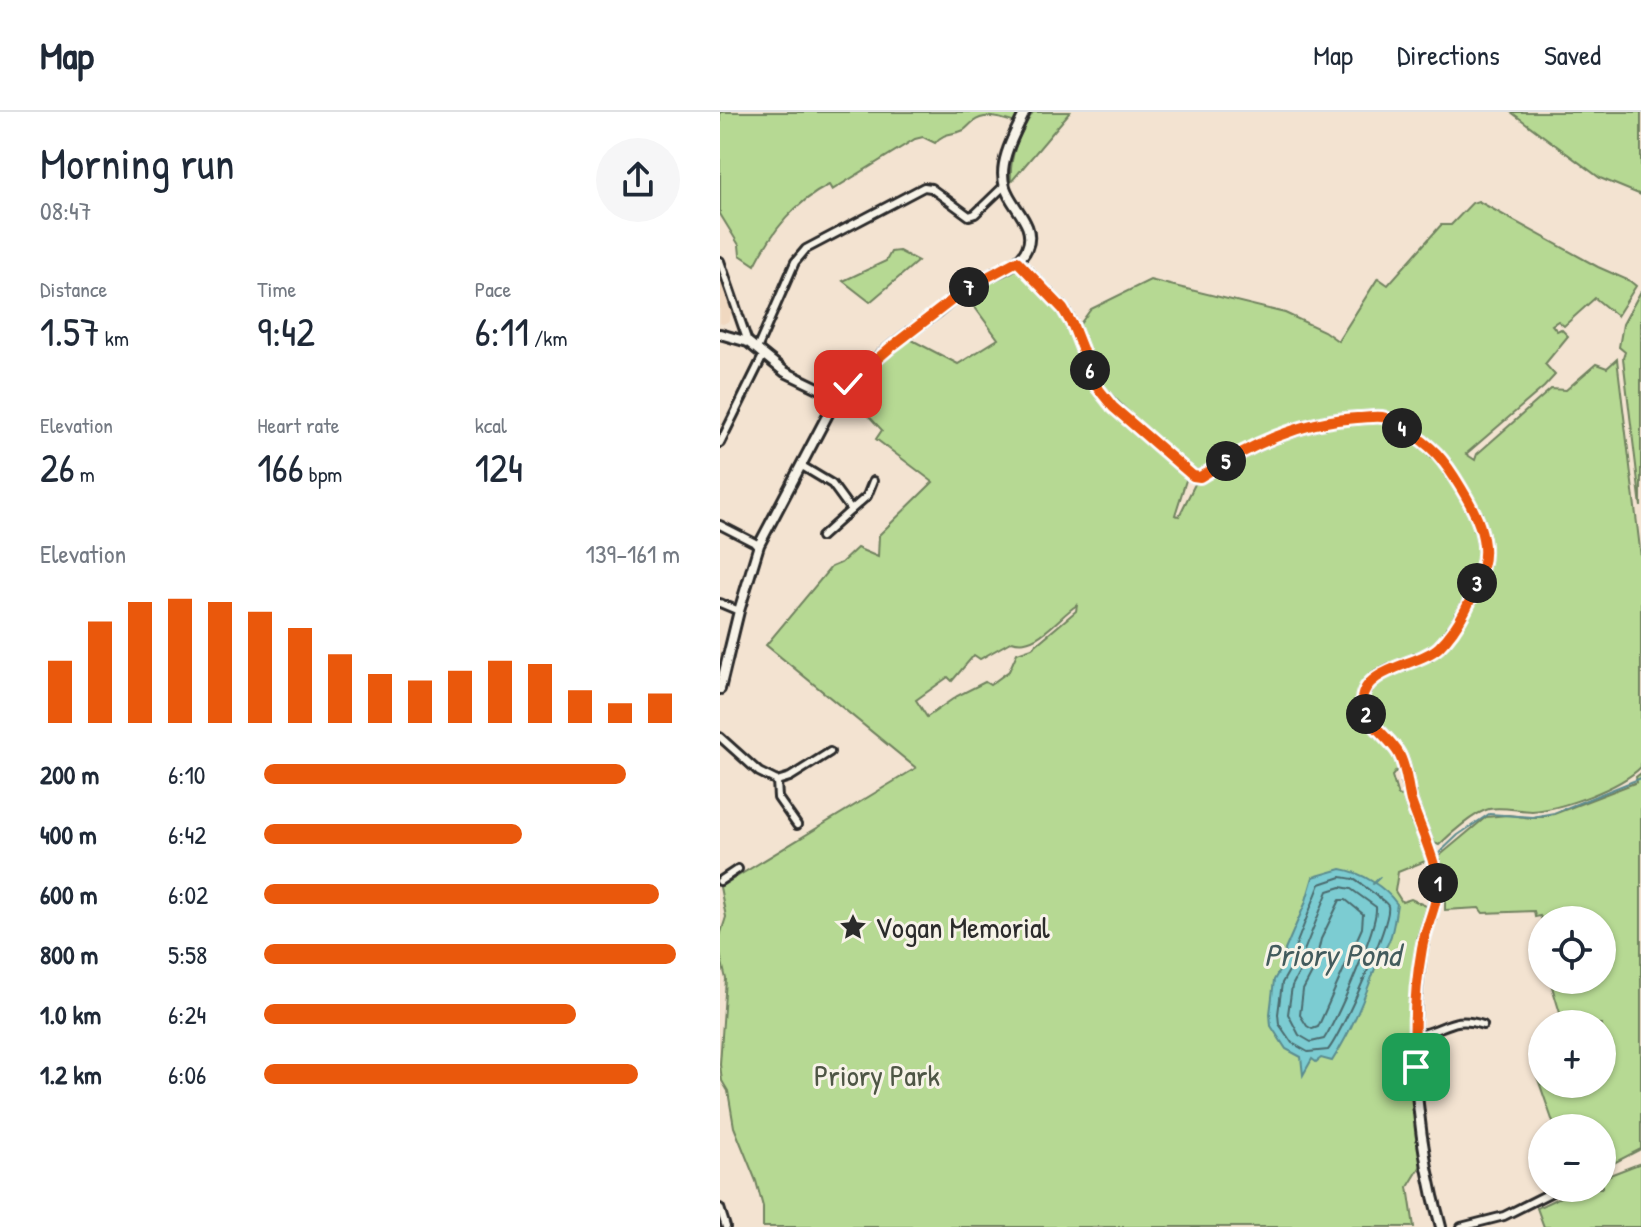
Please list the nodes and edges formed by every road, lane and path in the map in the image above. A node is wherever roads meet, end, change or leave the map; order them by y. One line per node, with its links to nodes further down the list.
1 (1025, 112): 2 (street)
2 (1004, 186): 4 (street); 7 (street)
3 (720, 261): 6 (street)
4 (1017, 261): 8 (street); 26 (street)
5 (720, 334): 6 (street)
6 (748, 342): 7 (street)
7 (760, 352): 8 (street); 9 (street)
8 (837, 397): 10 (street)
9 (720, 443)
10 (802, 466): 12 (street); 15 (street)
11 (873, 481): 12 (street)
12 (851, 510): 14 (street)
13 (720, 525): 15 (street)
14 (821, 537)
15 (759, 545): 17 (street)
16 (720, 603): 17 (street)
17 (739, 611): 18 (street)
18 (720, 689)
19 (720, 737): 21 (street)
20 (830, 752): 21 (street)
21 (777, 781): 22 (street)
22 (797, 825)
23 (738, 869): 24 (street)
24 (720, 881)
25 (1483, 1025): 26 (street)
26 (1415, 1035): 30 (street)
27 (1532, 1202): 31 (street)
28 (720, 1208): 29 (street)
29 (726, 1227)
30 (1441, 1227)
31 (1461, 1227)

